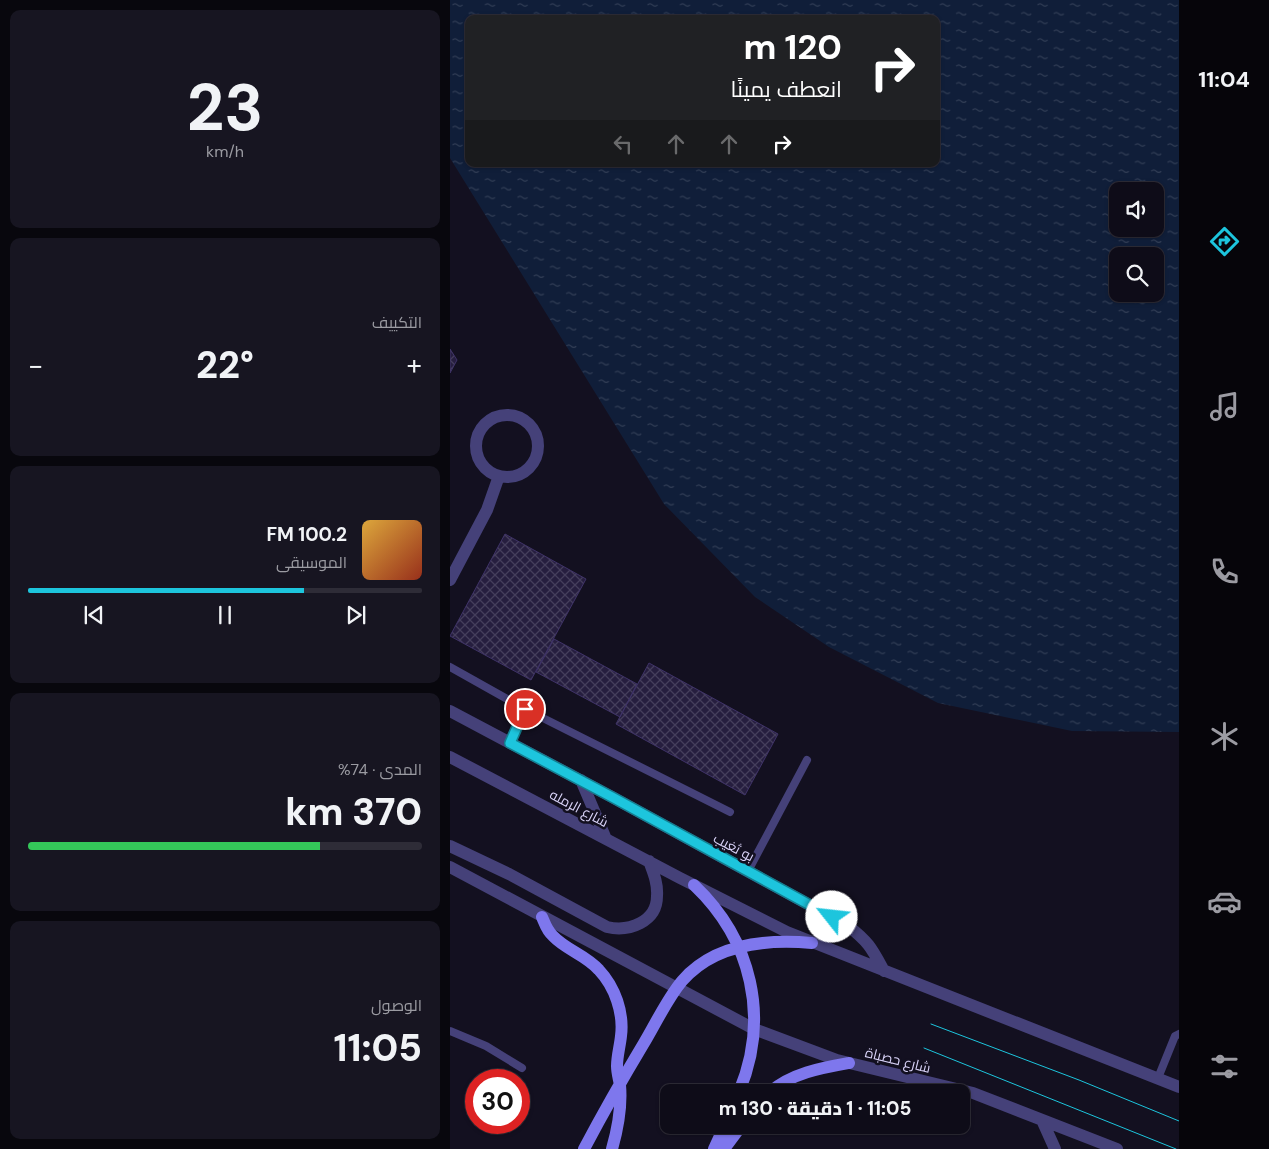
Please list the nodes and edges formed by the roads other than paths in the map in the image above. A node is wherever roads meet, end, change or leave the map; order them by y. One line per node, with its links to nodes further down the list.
1 (499, 476): 1 (street); 2 (street)
2 (450, 580)
3 (450, 667): 4 (lane)
4 (525, 709): 6 (lane); 10 (lane)
5 (450, 711): 6 (street, بو ثغيب)
6 (510, 743): 9 (street, بو ثغيب)
7 (450, 757): 11 (street, شارع الرمله)
8 (807, 760): 15 (lane)
9 (581, 780): 11 (street); 15 (street, بو ثغيب)
10 (730, 812)
11 (606, 839): 13 (street, شارع الرمله)
12 (450, 846): 13 (street)
13 (648, 861): 16 (street, شارع الرمله)
14 (450, 867): 17 (street)
15 (748, 871): 20 (street, بو ثغيب)
16 (694, 884): 18 (street, شارع الرمله); 19 (main road, شارع الرمله)
17 (542, 917): 21 (street); 28 (main road)
18 (812, 943): 19 (main road); 20 (street)
19 (740, 948): 21 (main road); 22 (main road, شارع الرمله)
20 (884, 971): 27 (street)
21 (676, 989): 22 (street, شارع حصباة); 28 (main road)
22 (754, 1029): 25 (street, شارع حصباة); 29 (main road, شارع الرمله)
23 (450, 1031): 26 (lane)
24 (1179, 1034): 27 (lane)
25 (849, 1063): 30 (main road); 32 (street, شارع حصباة)
26 (522, 1068)
27 (1158, 1078): 31 (street)
28 (620, 1084): 35 (main road); 36 (main road)
29 (743, 1084)
30 (782, 1084)
31 (1179, 1087)
32 (1042, 1120): 39 (street); 40 (street, شارع حصباة)
33 (721, 1134): 37 (main road)
34 (735, 1134): 38 (main road)
35 (584, 1149)
36 (612, 1149)
37 (714, 1149)
38 (724, 1149)
39 (1055, 1149)
40 (1117, 1149)

